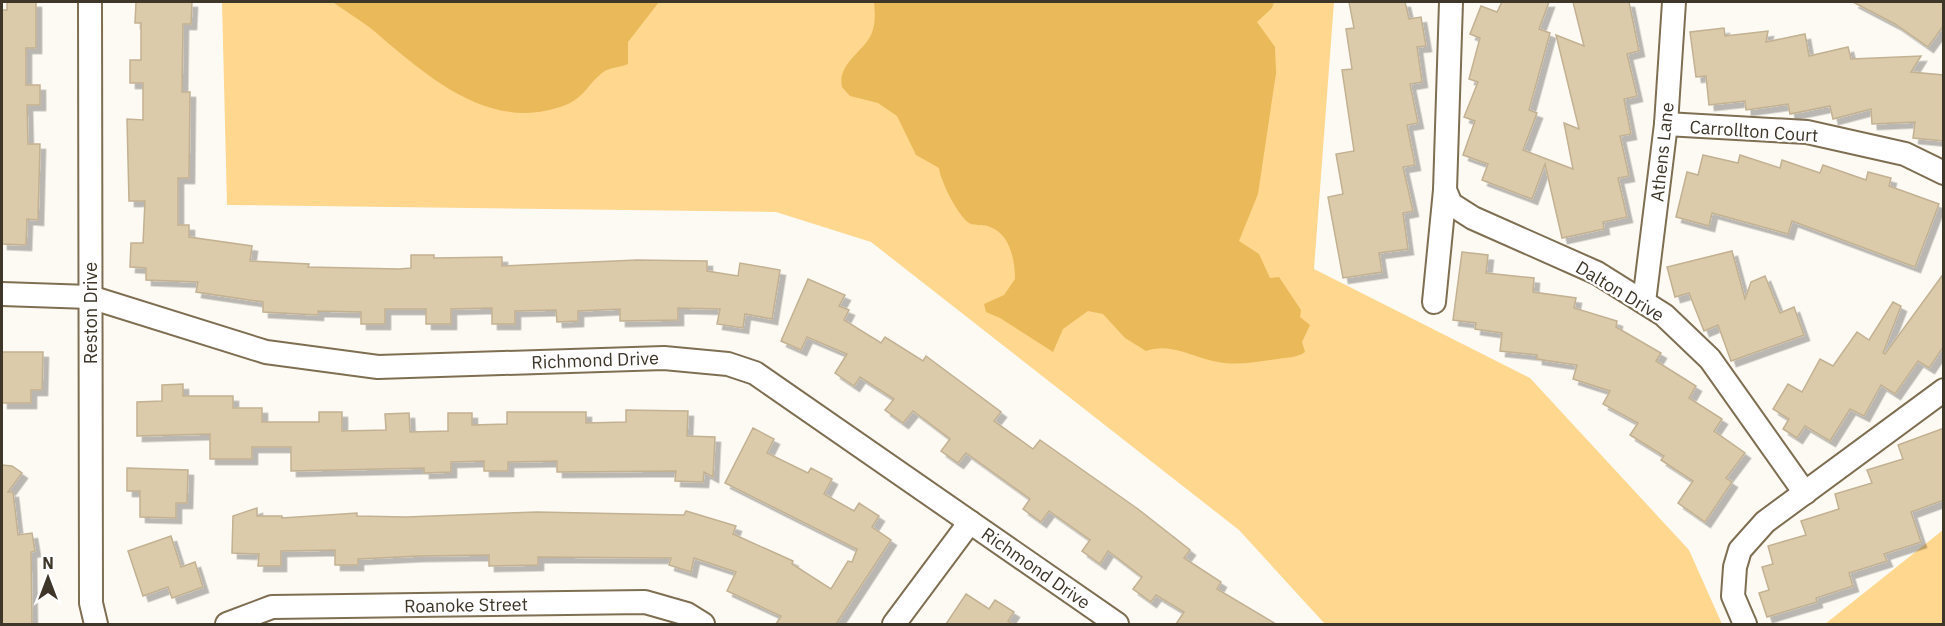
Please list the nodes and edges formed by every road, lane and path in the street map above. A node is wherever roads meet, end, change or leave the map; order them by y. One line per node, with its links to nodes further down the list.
1 (90, 2): 8 (street, Reston Drive)
2 (1452, 2): 6 (street)
3 (1674, 2): 4 (street, Athens Lane)
4 (1666, 124): 5 (street, Carrollton Court); 10 (street, Athens Lane)
5 (1944, 173)
6 (1445, 190): 9 (street); 10 (street, Dalton Drive)
7 (2, 294): 8 (street, Richmond Drive)
8 (90, 297): 13 (street, Richmond Drive); 14 (street, Reston Drive)
9 (1434, 302)
10 (1644, 302): 12 (street, Dalton Drive)
11 (1944, 390): 12 (street)
12 (1805, 493): 19 (street)
13 (970, 522): 17 (street); 18 (street, Richmond Drive)
14 (96, 624)
15 (227, 624): 16 (street, Roanoke Street)
16 (703, 624)
17 (894, 624)
18 (1117, 624)
19 (1745, 624)

